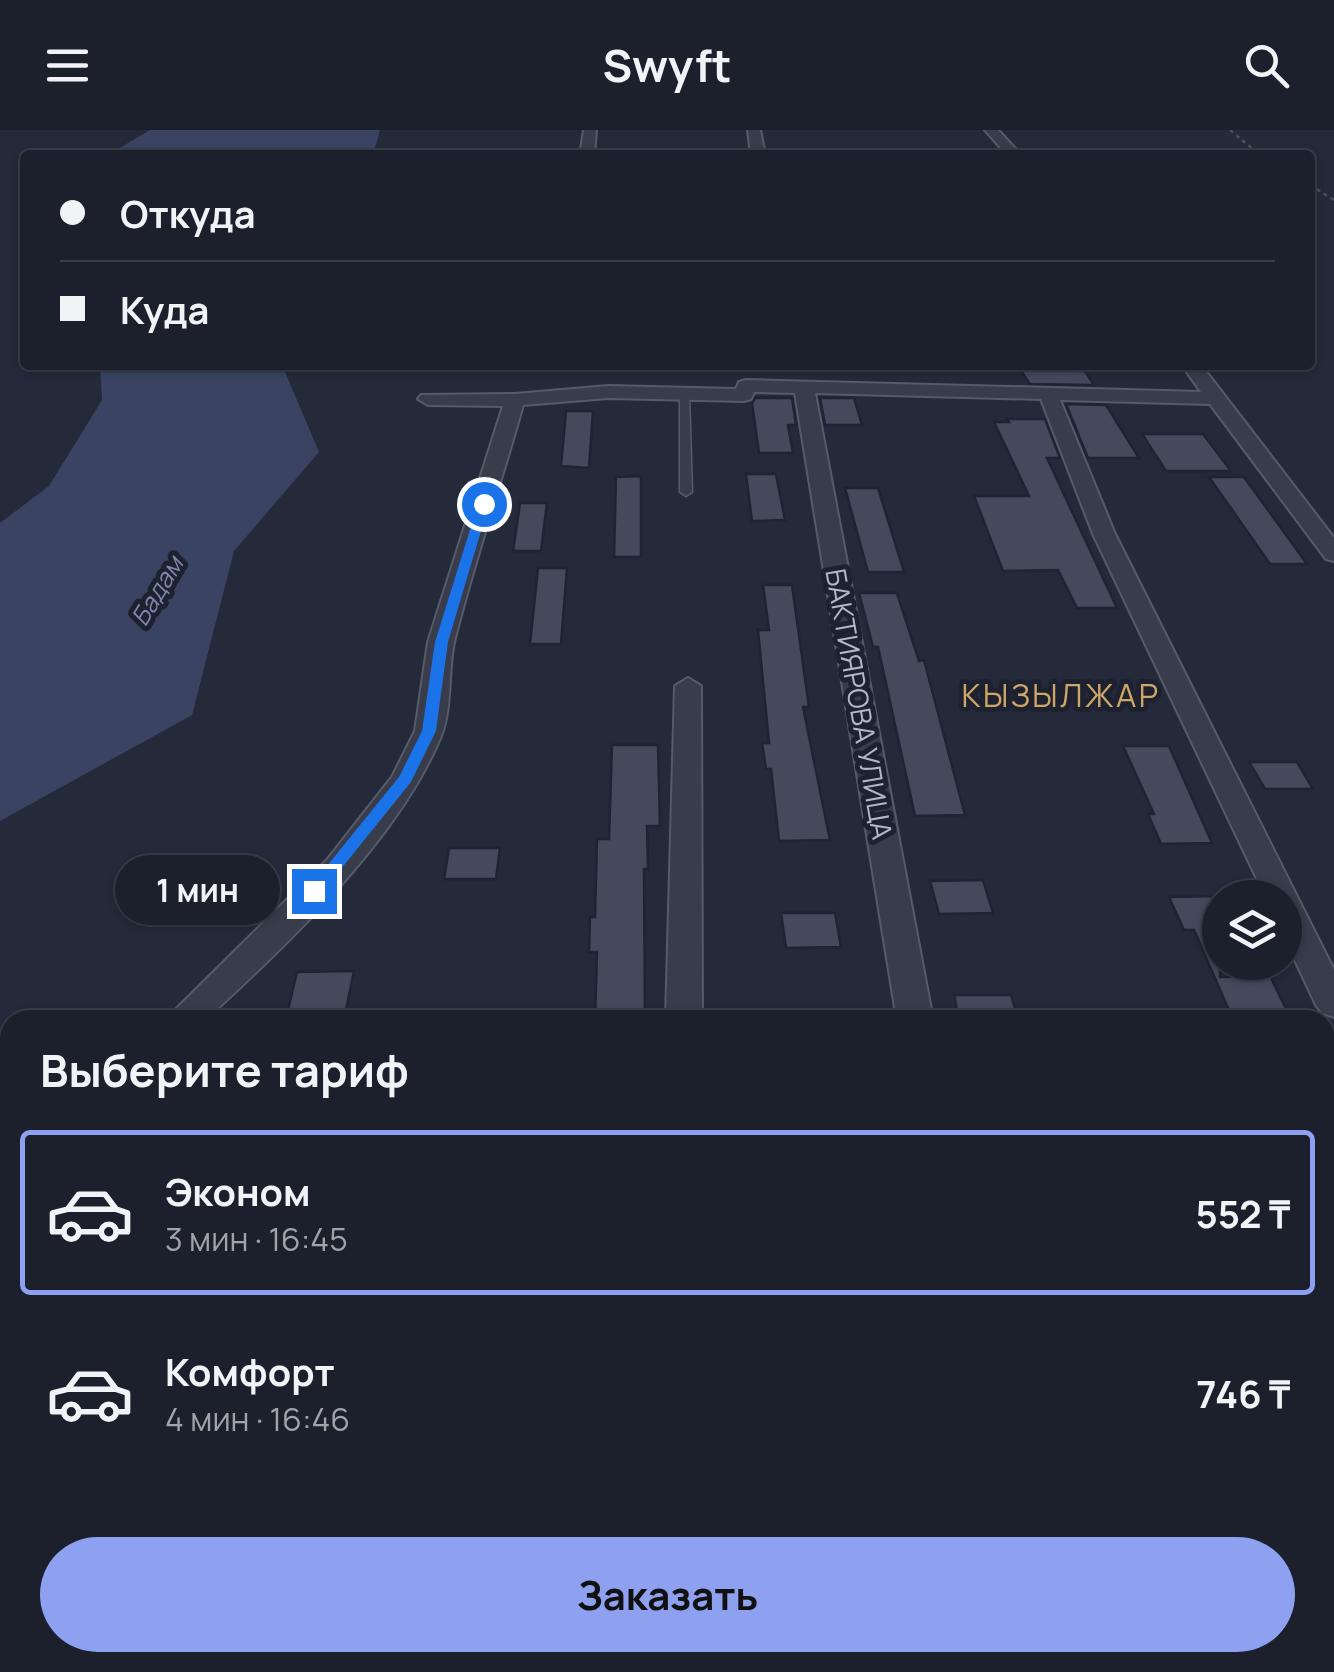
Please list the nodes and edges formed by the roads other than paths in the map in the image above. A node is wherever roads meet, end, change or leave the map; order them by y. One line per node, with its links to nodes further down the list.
1 (991, 130): 2 (street)
2 (1009, 150)
3 (610, 370): 9 (street)
4 (876, 370): 8 (street)
5 (1195, 370): 12 (street)
6 (745, 375): 7 (street); 10 (street)
7 (804, 387): 8 (street); 25 (street, БАКТИЯРОВА УЛИЦА)
8 (882, 389): 11 (street)
9 (608, 392): 10 (street); 14 (street)
10 (684, 394): 15 (lane)
11 (1048, 394): 12 (street); 20 (street)
12 (1218, 398): 16 (street)
13 (428, 399): 14 (street)
14 (515, 400): 23 (street)
15 (686, 492)
16 (1309, 520): 17 (street); 18 (street)
17 (1334, 521)
18 (1334, 554)
19 (688, 686): 24 (street)
20 (1273, 880)
21 (1302, 939): 22 (street)
22 (1334, 1005)
23 (194, 1010)
24 (684, 1010)
25 (913, 1010)

